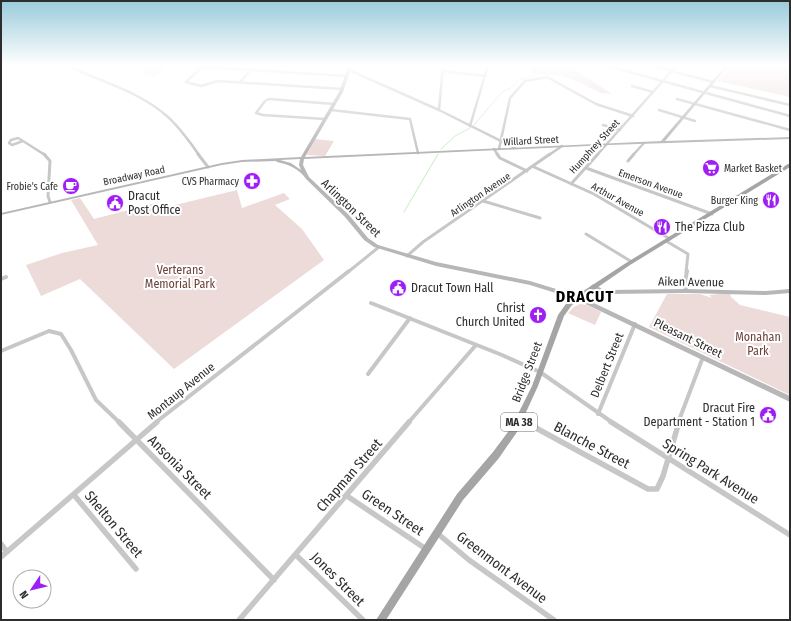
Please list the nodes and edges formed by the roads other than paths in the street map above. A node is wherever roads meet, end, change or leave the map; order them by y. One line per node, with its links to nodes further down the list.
1 (133, 94): 43 (street)
2 (339, 94): 13 (main road)
3 (403, 94): 17 (street)
4 (441, 94): 17 (street)
5 (480, 94): 25 (street)
6 (513, 94): 30 (street)
7 (578, 94): 19 (street)
8 (651, 94): 19 (street, Humphrey Street)
9 (703, 94): 14 (main road)
10 (708, 94): 20 (street)
11 (744, 94): 15 (street)
12 (677, 99): 14 (street)
13 (334, 104): 16 (main road); 22 (street)
14 (694, 104): 21 (main road); 27 (street)
15 (790, 105)
16 (331, 110): 22 (main road); 38 (street)
17 (439, 110): 25 (street)
18 (659, 110): 21 (street)
19 (633, 116): 26 (street, Humphrey Street)
20 (790, 116)
21 (683, 117): 23 (street); 31 (main road)
22 (325, 119): 39 (main road)
23 (695, 121)
24 (603, 125): 26 (street)
25 (470, 126): 30 (street)
26 (620, 130): 33 (street, Humphrey Street)
27 (790, 130)
28 (790, 138): 31 (main road, Willard Street)
29 (24, 141): 50 (street)
30 (501, 141): 35 (street); 37 (street)
31 (662, 142): 32 (main road, Willard Street)
32 (644, 143): 33 (main road, Willard Street); 41 (street)
33 (607, 144): 34 (main road, Willard Street); 45 (street, Humphrey Street)
34 (562, 146): 35 (main road, Willard Street); 44 (street, Arlington Avenue)
35 (516, 148): 37 (main road, Willard Street)
36 (494, 149): 37 (main road, Willard Street); 38 (main road, Willard Street); 46 (street)
37 (499, 149)
38 (418, 153): 39 (main road, Willard Street)
39 (302, 159): 40 (main road, Willard Street); 47 (main road)
40 (272, 160): 43 (main road, Broadway Road); 47 (main road, Arlington Street)
41 (628, 161)
42 (790, 165): 52 (main road, Bridge Street / MA 38)
43 (208, 167): 50 (main road, Broadway Road)
44 (534, 167): 46 (street, Arlington Avenue); 48 (street, Arthur Avenue)
45 (586, 168): 48 (street, Humphrey Street); 52 (street, Emerson Avenue)
46 (527, 172): 49 (street, Arlington Avenue)
47 (303, 174): 56 (main road, Arlington Street)
48 (571, 184): 55 (street, Arthur Avenue)
49 (483, 201): 53 (street); 57 (street, Arlington Avenue)
50 (50, 202): 51 (main road, Broadway Road)
51 (1, 214)
52 (712, 214): 55 (main road, Bridge Street / MA 38)
53 (540, 218)
54 (586, 234): 58 (street)
55 (668, 240): 58 (main road, Bridge Street / MA 38); 62 (street, Arthur Avenue)
56 (379, 247): 57 (main road, Arlington Street); 76 (street, Montaup Avenue)
57 (407, 256): 64 (main road, Arlington Street)
58 (632, 262): 61 (main road, Bridge Street / MA 38)
59 (6, 277): 60 (street)
60 (1, 279)
61 (594, 286): 62 (main road, Aiken Avenue); 64 (main road, Bridge Street / MA 38)
62 (686, 291): 63 (main road, Aiken Avenue)
63 (790, 291)
64 (577, 297): 67 (main road, Pleasant Street); 71 (main road, Bridge Street / MA 38)
65 (371, 303): 66 (street, Spring Park Avenue)
66 (410, 318): 68 (street, Spring Park Avenue); 72 (street)
67 (634, 324): 70 (main road, Pleasant Street); 74 (street, Delbert Street)
68 (476, 345): 71 (street, Spring Park Avenue); 79 (street, Chapman Street)
69 (1, 351): 76 (street, Ansonia Street)
70 (704, 357): 73 (main road, Pleasant Street); 77 (street)
71 (540, 372): 74 (street, Spring Park Avenue); 75 (main road, Bridge Street / MA 38)
72 (368, 374)
73 (790, 399)
74 (598, 414): 77 (street, Spring Park Avenue)
75 (520, 420): 77 (street, Blanche Street); 80 (main road, Bridge Street / MA 38)
76 (136, 441): 78 (street, Montaup Avenue); 88 (street, Ansonia Street)
77 (667, 458): 81 (street, Spring Park Avenue)
78 (74, 495): 84 (street, Montaup Avenue); 87 (street, Shelton Street)
79 (347, 496): 83 (street, Green Street); 85 (street, Chapman Street)
80 (436, 532): 83 (main road, Bridge Street / MA 38); 92 (street, Greenmont Avenue)
81 (790, 535)
82 (1, 544): 84 (street)
83 (426, 549): 91 (main road, Bridge Street / MA 38)
84 (7, 552): 86 (street, Montaup Avenue)
85 (296, 555): 88 (street, Chapman Street); 90 (street, Jones Street)
86 (1, 557)
87 (136, 569)
88 (274, 580): 89 (street, Chapman Street)
89 (239, 620)
90 (362, 620)
91 (381, 620)
92 (554, 620)

